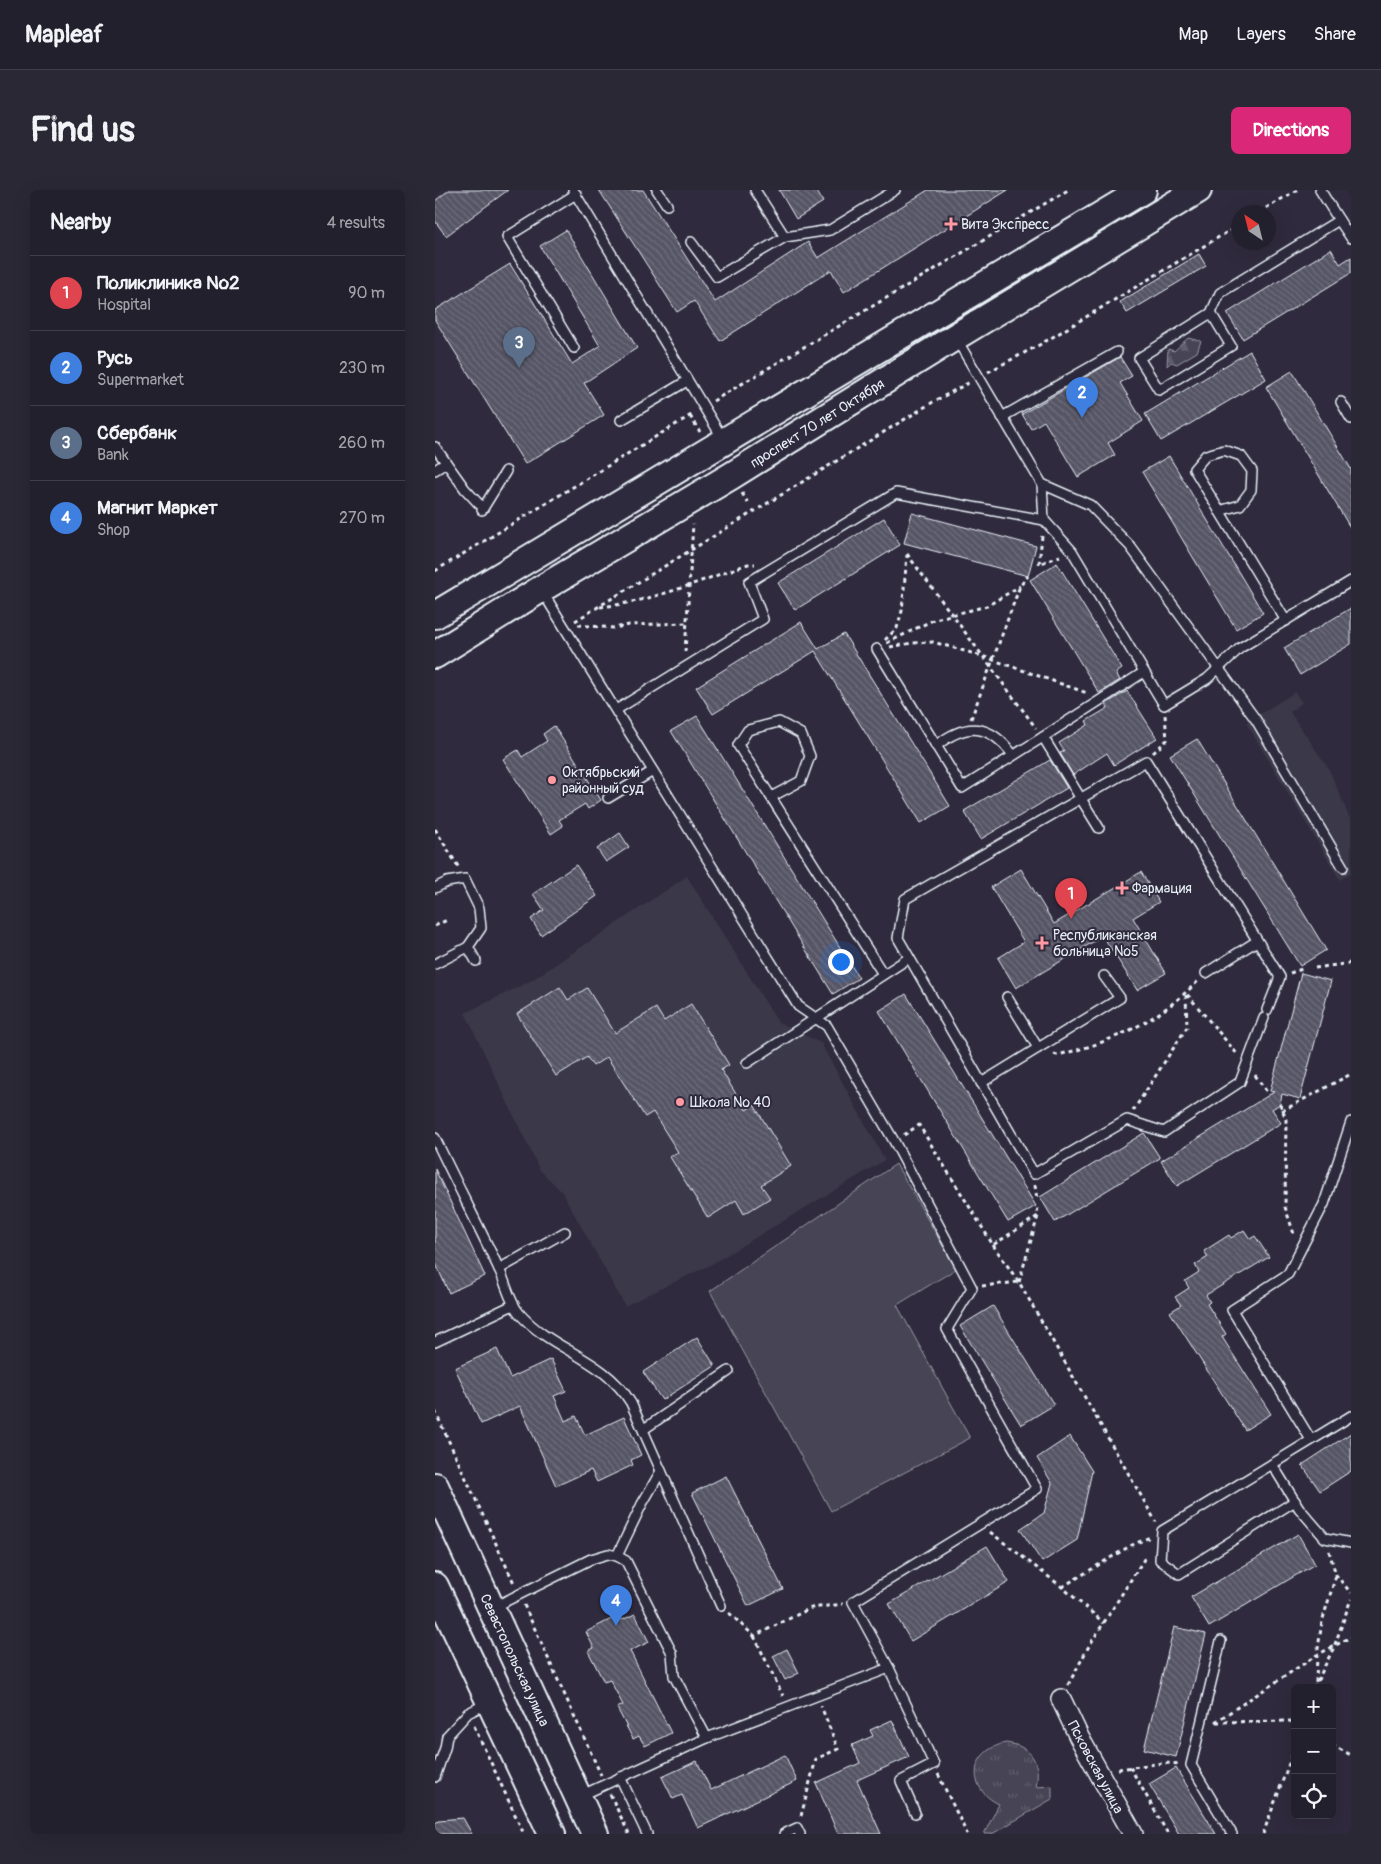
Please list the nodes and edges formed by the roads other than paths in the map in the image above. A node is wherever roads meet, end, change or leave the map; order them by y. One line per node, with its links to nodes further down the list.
1 (657, 190): 8 (lane)
2 (755, 190): 10 (lane)
3 (895, 190): 10 (lane)
4 (1143, 190): 13 (main road)
5 (1199, 190): 15 (main road, проспект 70 лет Октября)
6 (1320, 190): 9 (lane)
7 (574, 192): 16 (lane); 18 (lane)
8 (667, 205)
9 (1339, 220): 11 (lane); 14 (lane)
10 (785, 237): 12 (lane)
11 (1351, 238)
12 (691, 242)
13 (939, 313): 15 (main road); 23 (main road)
14 (1211, 313): 14 (lane)
15 (955, 337): 20 (lane); 26 (main road, проспект 70 лет Октября)
16 (574, 348)
17 (1117, 352): 20 (lane)
18 (687, 381): 21 (lane); 23 (lane)
19 (1341, 402): 22 (lane)
20 (1002, 417): 29 (lane)
21 (621, 420)
22 (1351, 420)
23 (724, 441): 26 (main road); 32 (main road)
24 (435, 447): 25 (lane)
25 (447, 463): 27 (lane); 28 (lane)
26 (742, 469): 34 (main road, проспект 70 лет Октября)
27 (435, 470)
28 (506, 471)
29 (1042, 484): 31 (lane); 39 (lane)
30 (1219, 511): 30 (lane); 36 (lane)
31 (1044, 520): 40 (lane); 41 (lane)
32 (516, 565): 34 (main road); 35 (main road)
33 (1351, 581): 36 (lane)
34 (541, 589): 38 (main road, проспект 70 лет Октября); 41 (lane)
35 (435, 615)
36 (1286, 621): 39 (lane)
37 (877, 649): 43 (lane)
38 (435, 655)
39 (1218, 669): 40 (lane); 50 (lane)
40 (1144, 672): 42 (lane)
41 (615, 710): 45 (lane)
42 (1043, 737): 44 (lane); 48 (lane)
43 (936, 746): 44 (lane); 44 (lane)
44 (1013, 755)
45 (653, 771): 47 (lane); 61 (lane)
46 (771, 797): 46 (lane); 58 (lane)
47 (608, 798)
48 (1081, 799): 49 (lane); 52 (lane); 54 (lane)
49 (1099, 828)
50 (1343, 867)
51 (435, 888): 53 (lane)
52 (1257, 941): 57 (lane); 64 (lane)
53 (468, 948): 55 (lane); 56 (lane)
54 (909, 958): 58 (lane); 64 (lane)
55 (476, 961)
56 (435, 964)
57 (1206, 973)
58 (883, 974): 61 (lane)
59 (1104, 976): 62 (lane)
60 (1007, 997): 62 (lane)
61 (814, 1018): 63 (lane); 85 (lane)
62 (1038, 1048): 64 (lane)
63 (747, 1062)
64 (981, 1083)
65 (1351, 1122): 74 (lane)
66 (435, 1138): 68 (lane)
67 (565, 1232): 68 (lane)
68 (499, 1269): 69 (lane)
69 (513, 1305): 70 (lane); 73 (lane)
70 (435, 1342)
71 (729, 1371): 73 (lane)
72 (1351, 1416): 74 (lane)
73 (644, 1429): 76 (lane)
74 (1311, 1440): 75 (lane)
75 (1272, 1464): 78 (lane); 78 (lane)
76 (661, 1471): 80 (lane); 82 (lane)
77 (435, 1486): 83 (main road, Севастопольская улица)
78 (1295, 1501): 79 (lane)
79 (1351, 1543)
80 (617, 1556): 83 (lane); 88 (lane)
81 (435, 1586): 87 (main road)
82 (721, 1606)
83 (491, 1608): 91 (main road, Севастопольская улица)
84 (1221, 1642): 99 (lane)
85 (889, 1668): 88 (lane); 92 (lane)
86 (1061, 1699): 98 (street, Псковская улица)
87 (490, 1702): 89 (lane); 94 (main road)
88 (707, 1738): 90 (lane)
89 (435, 1777)
90 (620, 1777): 91 (lane); 96 (lane)
91 (578, 1797): 95 (main road, Севастопольская улица)
92 (915, 1813)
93 (799, 1831): 97 (lane)
94 (552, 1834)
95 (595, 1834)
96 (647, 1834)
97 (784, 1834)
98 (1133, 1834)
99 (1232, 1834)

